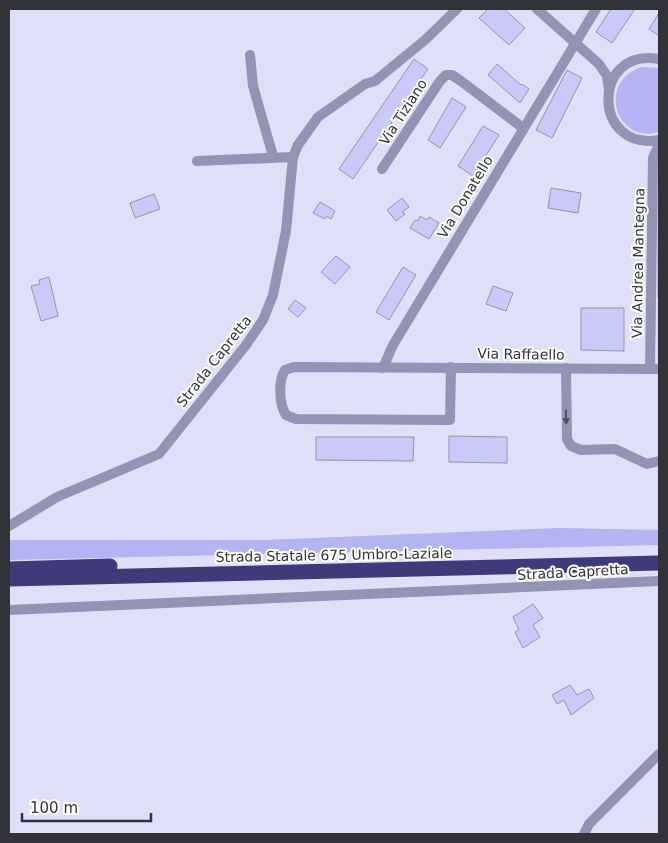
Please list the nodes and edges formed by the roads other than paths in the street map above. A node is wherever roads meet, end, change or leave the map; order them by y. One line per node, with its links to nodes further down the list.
1 (537, 9): 4 (street)
2 (596, 9): 4 (street, Via Donatello)
3 (451, 11): 15 (street, Strada Capretta)
4 (575, 42): 7 (street); 10 (street, Via Donatello)
5 (250, 55): 14 (street)
6 (657, 58): 8 (street)
7 (599, 64): 8 (street); 9 (street)
8 (624, 66): 9 (street)
9 (609, 90): 11 (street)
10 (523, 128): 18 (street, Via Tiziano); 20 (street, Via Donatello)
11 (639, 140): 12 (street); 16 (street)
12 (659, 140)
13 (659, 144): 16 (street, Via Andrea Mantegna)
14 (273, 156): 15 (street); 17 (street)
15 (292, 156): 24 (street, Strada Capretta)
16 (652, 158): 22 (street, Via Andrea Mantegna)
17 (197, 161)
18 (382, 169)
19 (451, 367): 20 (street, Via Raffaello); 20 (street, Via Raffaello); 21 (street, Via Raffaello)
20 (383, 368)
21 (566, 368): 22 (street, Via Raffaello); 23 (street, one-way to 23)
22 (655, 369)
23 (659, 461)
24 (9, 526)
25 (659, 553): 27 (highway, Strada Statale 675 Umbro-Laziale)
26 (659, 563): 28 (highway, Strada Statale 675 Umbro-Laziale)
27 (9, 568)
28 (9, 579)
29 (659, 581): 30 (street, Strada Capretta)
30 (9, 610)
31 (659, 754): 32 (street)
32 (584, 834)

